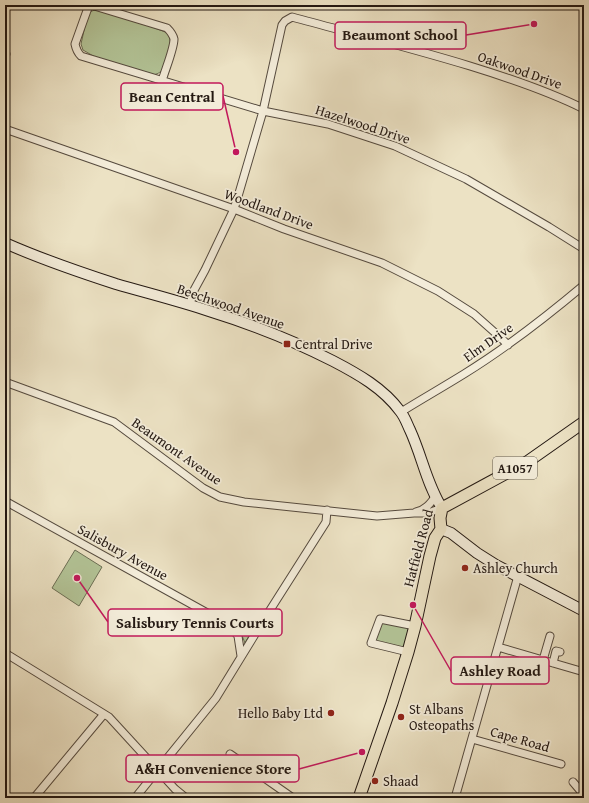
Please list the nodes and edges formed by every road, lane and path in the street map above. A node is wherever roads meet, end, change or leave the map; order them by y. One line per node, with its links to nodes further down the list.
1 (90, 5): 2 (street, Hazelwood Drive); 2 (street, Hazelwood Drive)
2 (162, 81): 4 (street, Hazelwood Drive)
3 (584, 109): 4 (street, Oakwood Drive)
4 (263, 111): 6 (street); 8 (street, Hazelwood Drive)
5 (5, 129): 6 (street, Woodland Drive)
6 (234, 209): 10 (street); 11 (street, Woodland Drive)
7 (5, 243): 10 (street, Beechwood Avenue)
8 (584, 249)
9 (584, 285): 11 (street, Elm Drive)
10 (190, 305): 13 (street, Beechwood Avenue)
11 (508, 345): 13 (street, Elm Drive)
12 (5, 382): 18 (street, Beaumont Avenue)
13 (401, 412): 15 (street, Beechwood Avenue)
14 (584, 422): 17 (main road, Hatfield Road / A1057)
15 (435, 498): 17 (street, Beechwood Avenue); 19 (street, Beaumont Avenue)
16 (5, 501): 24 (street, Salisbury Avenue)
17 (442, 508): 19 (street, Beaumont Avenue); 20 (main road, Hatfield Road)
18 (326, 510): 19 (street, Beaumont Avenue); 23 (street)
19 (414, 513)
20 (441, 529): 21 (street); 25 (main road, Hatfield Road)
21 (518, 576): 22 (street); 27 (street)
22 (584, 611)
23 (265, 618): 24 (street); 31 (street)
24 (229, 625): 31 (street)
25 (415, 626): 28 (main road, Hatfield Road); 28 (street)
26 (550, 636): 32 (street)
27 (498, 647): 32 (street); 36 (street)
28 (408, 652): 46 (main road, Hatfield Road)
29 (560, 652): 33 (street)
30 (5, 653): 35 (street)
31 (241, 656): 39 (street)
32 (543, 660): 33 (street)
33 (553, 663): 34 (street)
34 (584, 672)
35 (104, 714): 39 (street); 42 (street)
36 (472, 739): 38 (street, Cape Road); 47 (street)
37 (230, 754): 45 (street)
38 (561, 764)
39 (157, 770): 43 (street); 44 (street)
40 (573, 782): 41 (street)
41 (583, 797)
42 (34, 798)
43 (135, 798)
44 (186, 798)
45 (293, 798)
46 (359, 798)
47 (456, 798)

